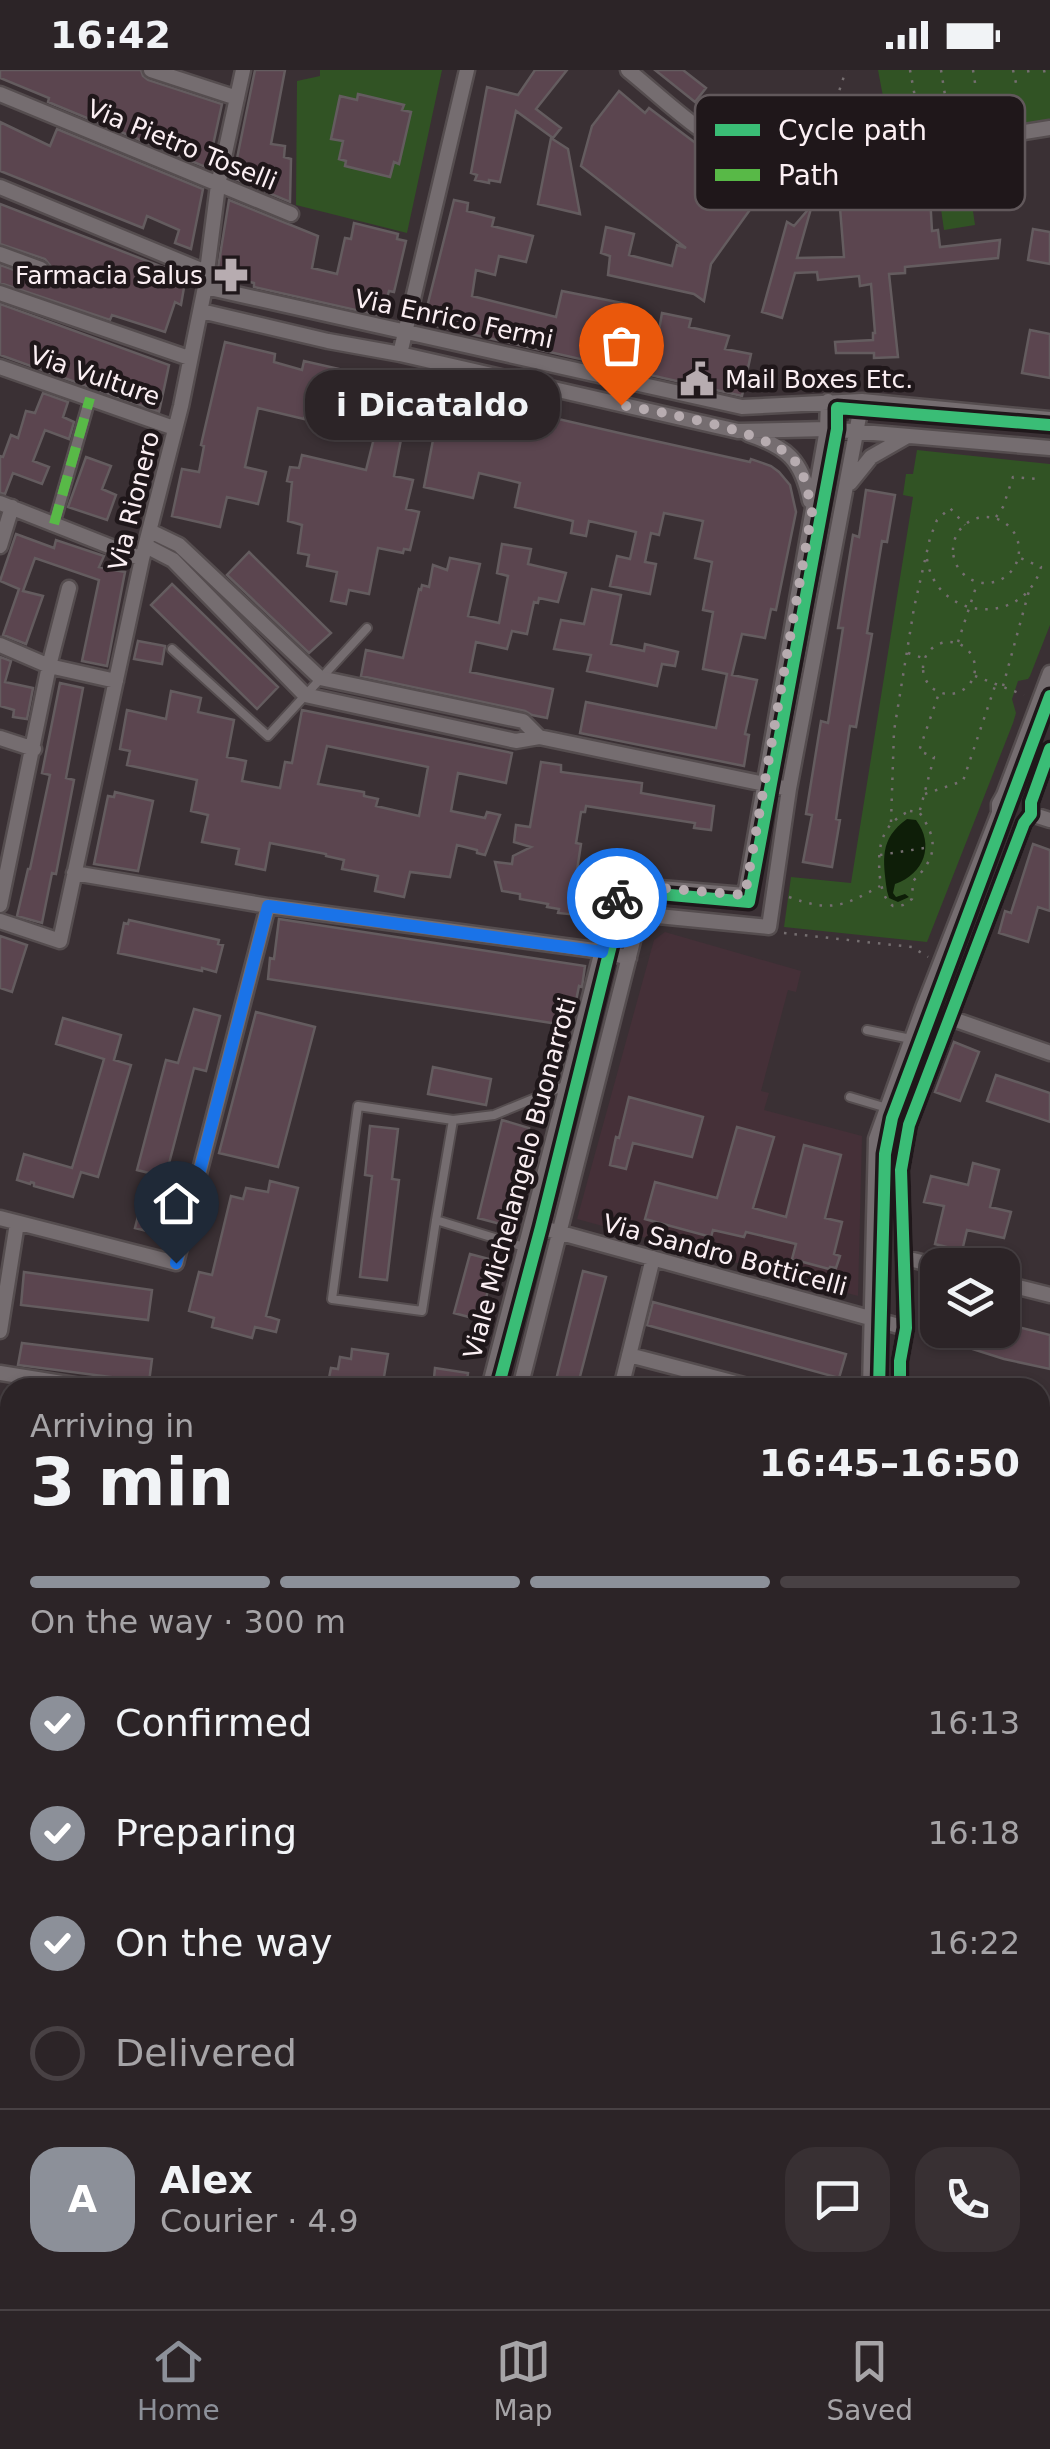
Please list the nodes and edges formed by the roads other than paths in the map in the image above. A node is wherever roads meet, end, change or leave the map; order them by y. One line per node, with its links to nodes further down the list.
1 (151, 70): 6 (street)
2 (244, 70): 6 (street, Via Rionero)
3 (467, 70): 18 (street)
4 (628, 70): 7 (street)
5 (0, 94): 10 (street, Via Pietro Toselli)
6 (237, 98): 10 (street, Via Rionero)
7 (695, 123)
8 (1050, 128): 9 (street)
9 (1025, 132)
10 (218, 184): 12 (street, Via Pietro Toselli); 15 (street, Via Rionero)
11 (0, 187): 15 (street, Via Enrico Fermi)
12 (291, 214)
13 (0, 254): 14 (street)
14 (41, 270)
15 (206, 280): 17 (street, Via Rionero); 18 (street, Via Enrico Fermi)
16 (0, 293): 20 (street)
17 (200, 310): 19 (street, Via Enrico Fermi); 20 (street, Via Rionero)
18 (405, 332): 19 (street); 22 (street, Via Enrico Fermi)
19 (400, 354): 26 (street, Via Enrico Fermi)
20 (189, 358): 28 (street, Via Rionero)
21 (0, 367): 23 (street, Via Vulture)
22 (633, 382): 24 (street, Via Enrico Fermi); 26 (street)
23 (90, 398): 28 (street, Via Vulture); 37 (street)
24 (828, 401): 25 (street, Via Enrico Fermi); 29 (street, Viale Michelangelo Buonarroti)
25 (862, 401): 27 (street, Via Enrico Fermi); 31 (street)
26 (627, 406): 30 (street, Via Enrico Fermi)
27 (1050, 419)
28 (174, 428): 38 (street, Via Rionero)
29 (827, 429): 30 (street, Via Enrico Fermi); 31 (street, Via Enrico Fermi); 36 (street, Viale Michelangelo Buonarroti)
30 (738, 430): 36 (street, Via Enrico Fermi)
31 (857, 432): 32 (street, Via Enrico Fermi); 34 (street)
32 (907, 436): 33 (street, Via Enrico Fermi); 34 (street)
33 (1050, 448)
34 (847, 487): 55 (street)
35 (6, 505): 37 (street); 39 (street)
36 (812, 512): 54 (street, Viale Michelangelo Buonarroti)
37 (54, 524): 40 (street)
38 (150, 530): 40 (street, Via Rionero); 47 (street)
39 (0, 546)
40 (144, 553): 48 (street, Via Rionero); 49 (street)
41 (69, 588): 45 (street)
42 (367, 628): 47 (lane)
43 (0, 645): 45 (street)
44 (172, 648): 49 (lane)
45 (49, 666): 48 (street); 52 (street)
46 (1050, 673): 56 (street)
47 (320, 678): 49 (lane); 50 (street)
48 (116, 681): 60 (street, Via Rionero)
49 (305, 695): 50 (street)
50 (539, 737): 54 (street)
51 (0, 738): 52 (street)
52 (34, 749): 61 (street)
53 (1050, 749): 58 (street)
54 (763, 784): 55 (street); 64 (street, Viale Michelangelo Buonarroti)
55 (790, 789): 65 (street, Viale Michelangelo Buonarroti)
56 (1004, 796): 57 (street); 58 (street)
57 (999, 813): 58 (street); 66 (street)
58 (1029, 813): 59 (street); 67 (street)
59 (1050, 820)
60 (74, 874): 62 (street); 63 (street, Via Rionero)
61 (0, 905)
62 (268, 906): 64 (street); 77 (street)
63 (0, 921)
64 (602, 952): 65 (street); 71 (street, Viale Michelangelo Buonarroti)
65 (629, 958): 79 (street, Viale Michelangelo Buonarroti)
66 (923, 1008): 67 (street); 69 (street)
67 (950, 1018): 70 (street); 82 (street)
68 (867, 1030): 69 (lane)
69 (911, 1039): 73 (street)
70 (1050, 1053)
71 (567, 1085): 74 (lane); 78 (street, Viale Michelangelo Buonarroti)
72 (850, 1097): 73 (lane)
73 (886, 1108): 86 (street)
74 (453, 1120): 76 (lane); 76 (lane)
75 (0, 1218): 77 (street)
76 (436, 1220): 80 (lane)
77 (16, 1223): 88 (street)
78 (532, 1225): 79 (street, Via Sandro Botticelli); 80 (street, Viale Michelangelo Buonarroti)
79 (560, 1232): 81 (street, Via Sandro Botticelli); 93 (street, Viale Michelangelo Buonarroti)
80 (526, 1248): 92 (street, Viale Michelangelo Buonarroti)
81 (654, 1258): 86 (street, Via Sandro Botticelli); 89 (street)
82 (905, 1258): 83 (street); 87 (street)
83 (920, 1262)
84 (1020, 1286): 85 (street)
85 (1050, 1294)
86 (870, 1318): 87 (street, Via Sandro Botticelli); 96 (street)
87 (906, 1328): 97 (street)
88 (0, 1331)
89 (629, 1355): 94 (street); 95 (street)
90 (0, 1373): 91 (street)
91 (31, 1378)
92 (492, 1378)
93 (523, 1378)
94 (623, 1378)
95 (717, 1378)
96 (870, 1378)
97 (900, 1378)

